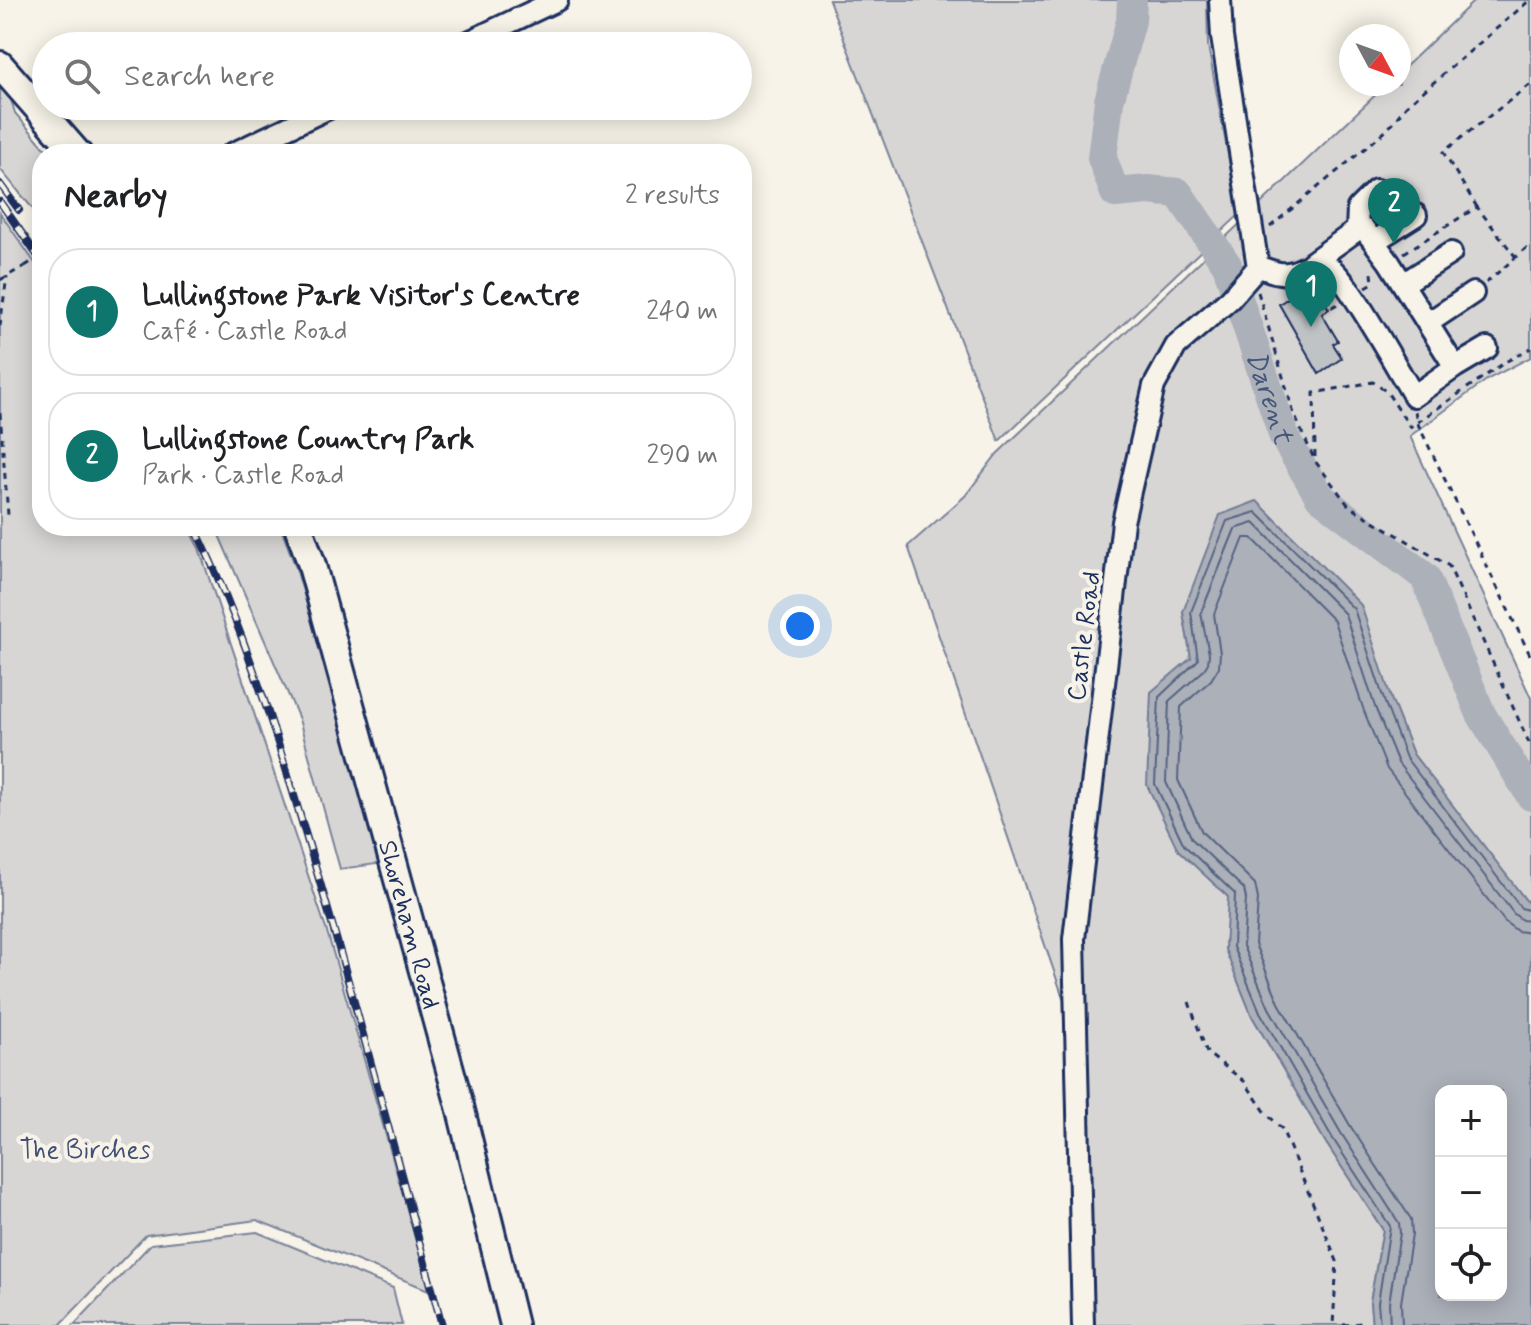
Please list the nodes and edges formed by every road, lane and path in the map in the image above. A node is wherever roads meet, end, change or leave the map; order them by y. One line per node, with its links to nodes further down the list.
1 (557, 0): 4 (street)
2 (1220, 0): 24 (street)
3 (1530, 0): 16 (path)
4 (490, 32)
5 (0, 65): 7 (main road)
6 (1531, 84): 13 (path)
7 (32, 102)
8 (48, 120): 10 (main road)
9 (304, 120): 11 (street)
10 (69, 144)
11 (253, 144)
12 (1376, 190): 15 (street)
13 (1477, 207)
14 (1416, 215): 17 (street)
15 (1357, 230): 17 (street); 21 (street)
16 (1259, 231)
17 (1375, 241): 25 (street)
18 (1531, 244): 26 (path)
19 (1451, 253): 25 (street)
20 (32, 261): 22 (path, bridge)
21 (1311, 263): 24 (street); 32 (street)
22 (7, 276): 23 (path); 28 (path)
23 (0, 280)
24 (1245, 282): 35 (path); 43 (street, Castle Road)
25 (1403, 284): 27 (street)
26 (1473, 293): 27 (street)
27 (1428, 323): 31 (street)
28 (0, 326)
29 (1487, 348): 31 (street)
30 (1531, 348): 34 (path)
31 (1455, 367): 32 (street)
32 (1414, 396): 34 (path)
33 (0, 413): 36 (path)
34 (1417, 422): 35 (path); 38 (path)
35 (1315, 461): 39 (path)
36 (8, 515)
37 (302, 536): 42 (main road, Shoreham Road)
38 (1531, 657)
39 (1531, 747)
40 (1189, 1002): 44 (path)
41 (1362, 1323): 45 (path)
42 (514, 1325)
43 (1083, 1325)
44 (1333, 1325)
45 (1343, 1325)

